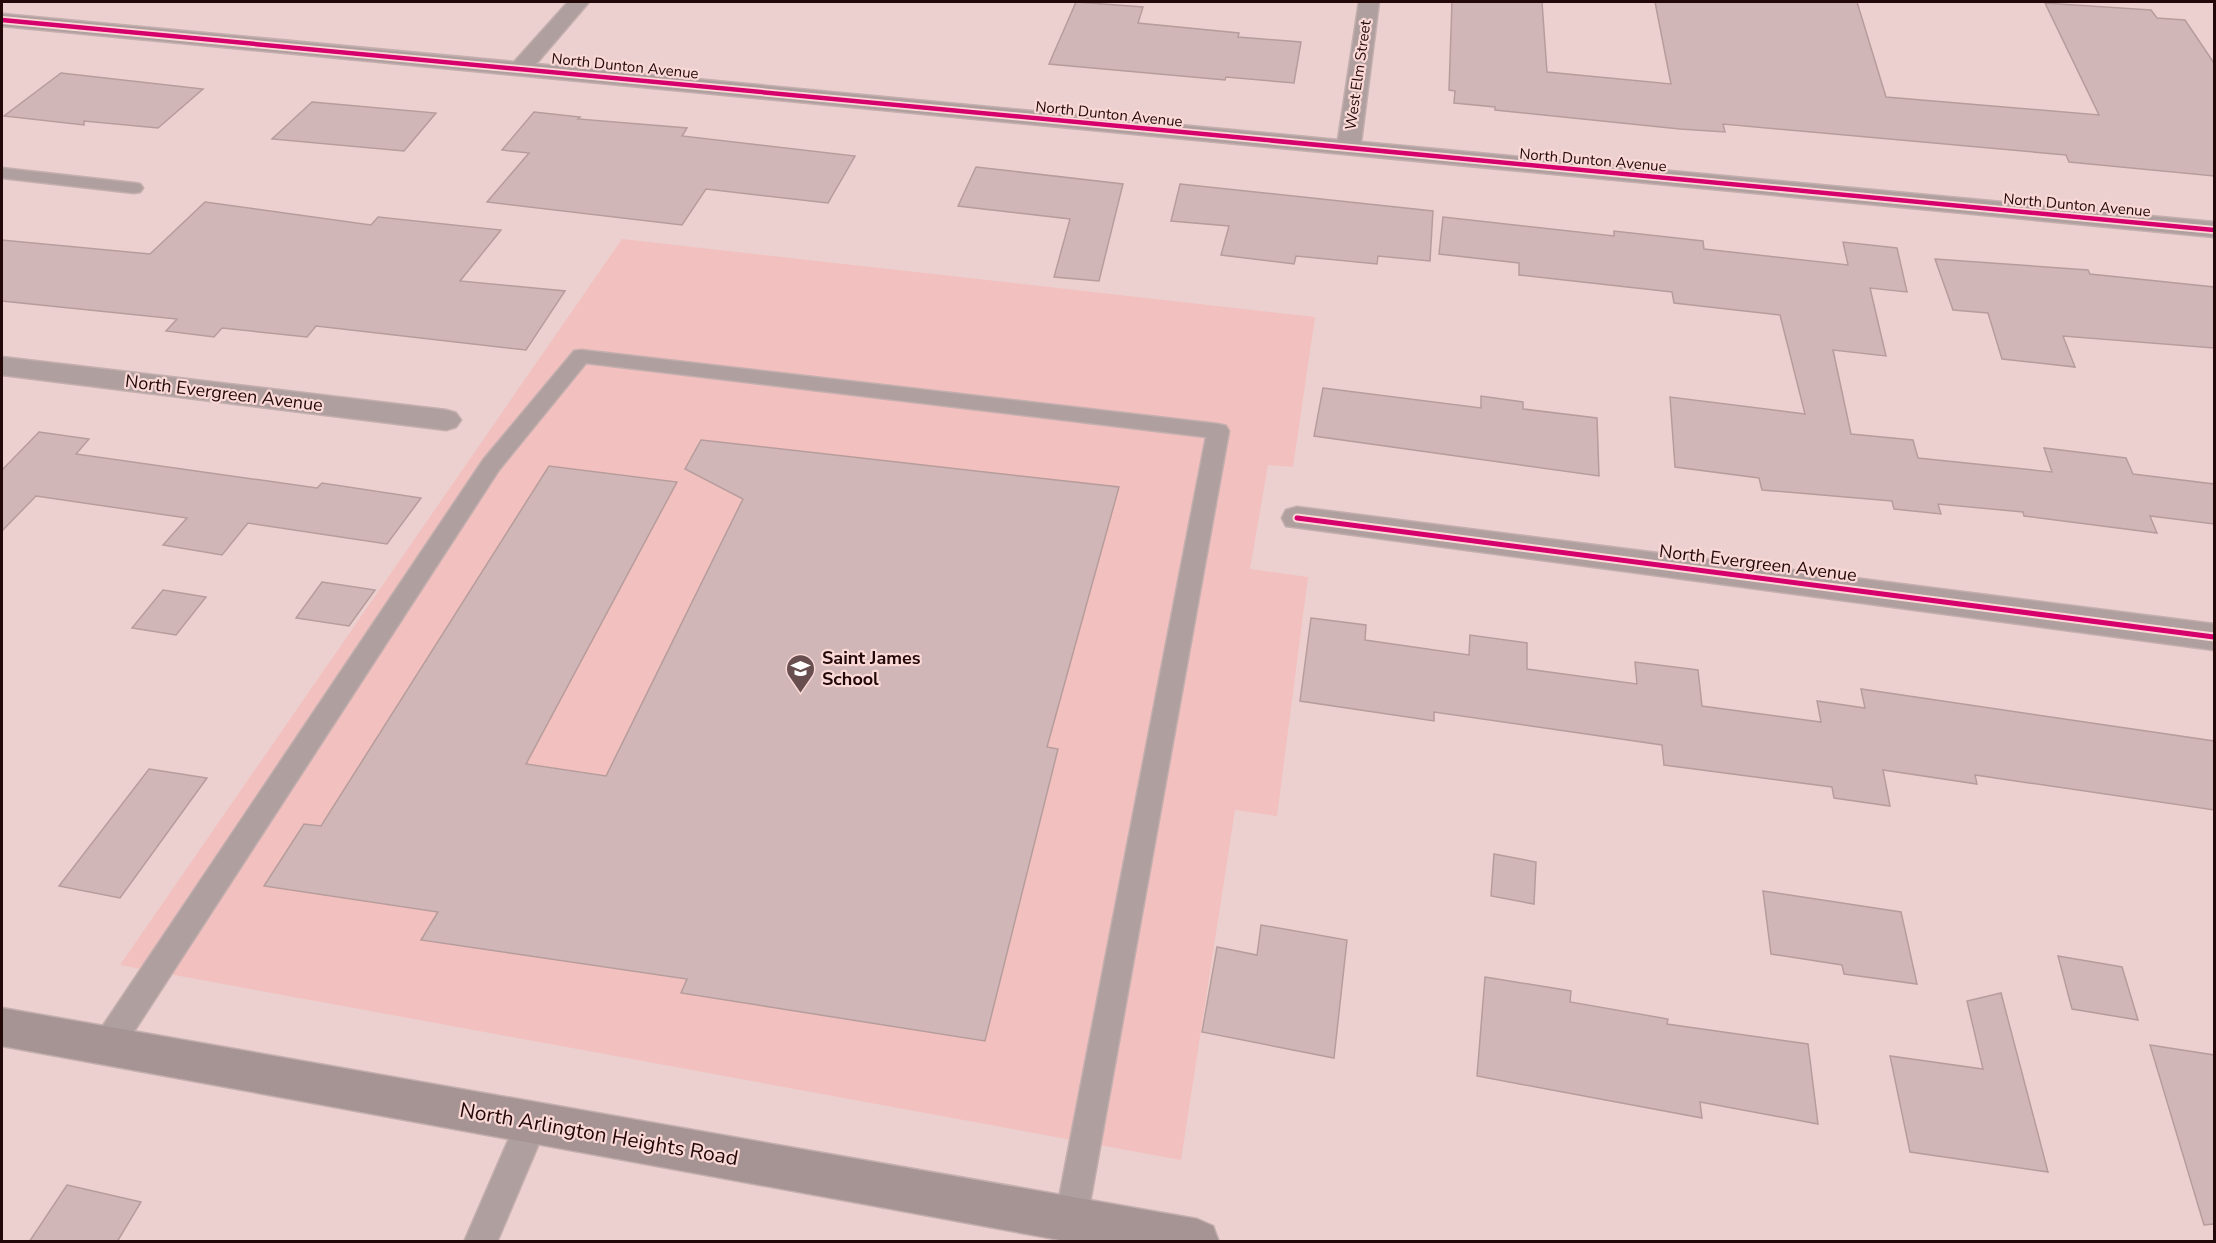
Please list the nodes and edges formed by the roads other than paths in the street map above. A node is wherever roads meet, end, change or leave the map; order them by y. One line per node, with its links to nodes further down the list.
1 (579, 2): 4 (street)
2 (1369, 2): 5 (street, West Elm Street)
3 (2, 20): 4 (street, North Dunton Avenue)
4 (521, 68): 5 (street, North Dunton Avenue)
5 (1348, 149): 8 (street, North Dunton Avenue)
6 (2, 172): 7 (lane)
7 (134, 188)
8 (2214, 230)
9 (2, 366): 10 (street, North Evergreen Avenue)
10 (446, 420)
11 (1297, 518): 12 (street, North Evergreen Avenue)
12 (2214, 637)
13 (2, 1027): 14 (main road, North Arlington Heights Road)
14 (107, 1046): 15 (main road, North Arlington Heights Road); 16 (lane)
15 (532, 1122): 16 (main road, North Arlington Heights Road); 17 (lane)
16 (1071, 1219): 18 (main road, North Arlington Heights Road)
17 (480, 1242)
18 (1197, 1242)

